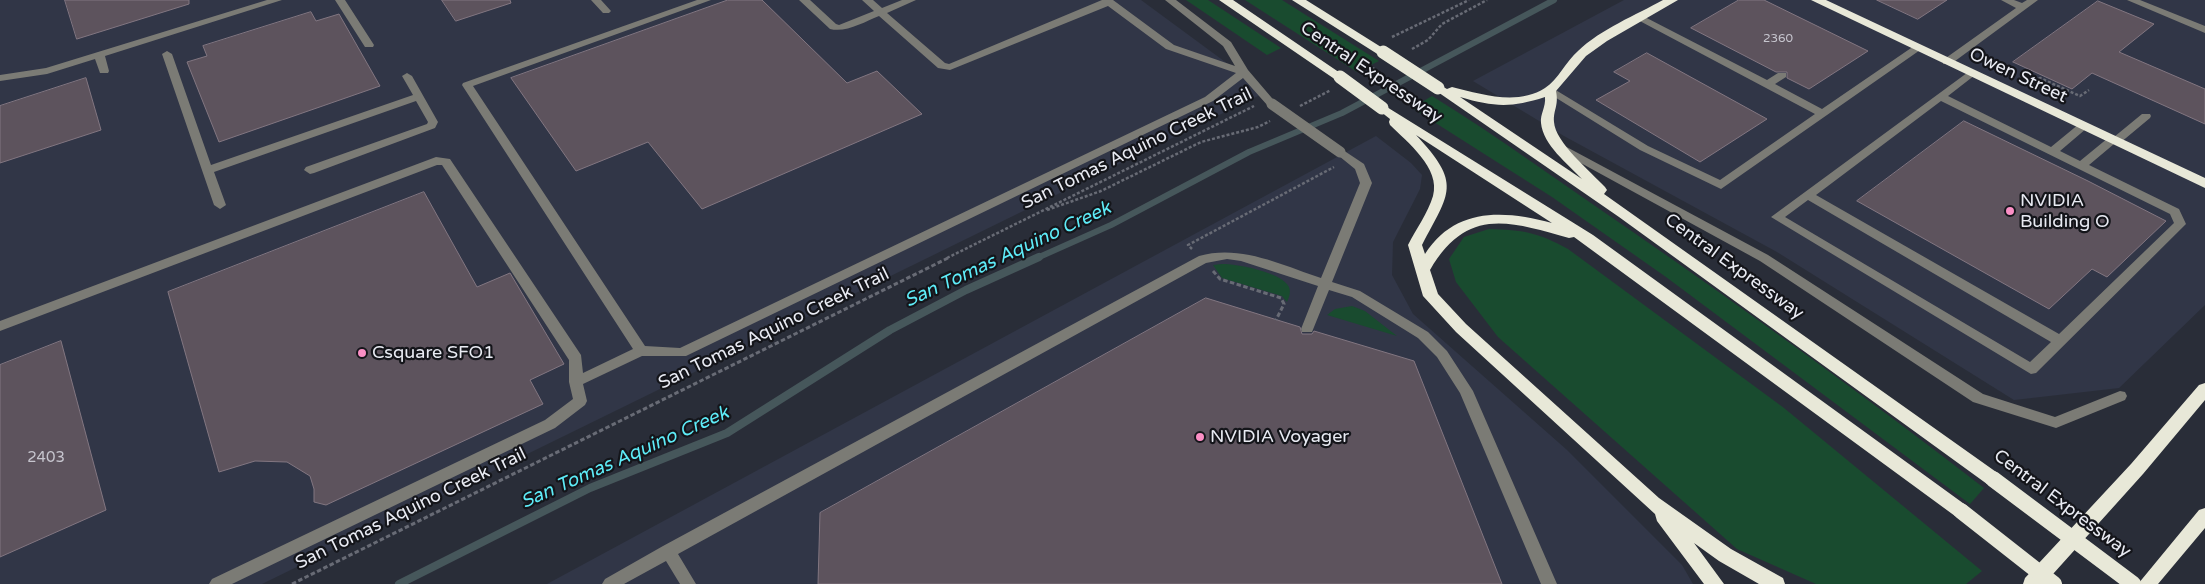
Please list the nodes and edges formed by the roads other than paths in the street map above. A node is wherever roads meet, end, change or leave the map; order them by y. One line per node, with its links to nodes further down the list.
1 (277, 0): 25 (street)
2 (340, 0): 22 (street)
3 (596, 0): 18 (street)
4 (706, 0): 58 (street)
5 (804, 0): 19 (street)
6 (867, 0): 19 (street)
7 (911, 0): 19 (street)
8 (1170, 0): 28 (street)
9 (1224, 0): 38 (highway, Central Expressway, bridge)
10 (1298, 0): 34 (highway, Central Expressway, bridge)
11 (1672, 0): 20 (highway)
12 (1817, 0): 23 (highway, Owen Street)
13 (2006, 0): 17 (street)
14 (2033, 0): 17 (street)
15 (2132, 0): 21 (street)
16 (1108, 1): 19 (street); 28 (street)
17 (2022, 7): 26 (street)
18 (606, 11)
19 (881, 12)
20 (1639, 18): 33 (street); 35 (highway)
21 (2205, 30)
22 (369, 45)
23 (1918, 48): 26 (highway, Owen Street); 39 (street)
24 (167, 54): 46 (street)
25 (99, 55): 27 (street); 32 (street)
26 (1947, 62): 29 (highway, Owen Street)
27 (104, 71)
28 (1244, 72): 54 (street, bridge); 58 (street)
29 (1971, 73): 36 (street); 41 (highway, Owen Street)
30 (1782, 75): 33 (street)
31 (407, 76): 37 (street)
32 (0, 78)
33 (1767, 85): 39 (street)
34 (1438, 88): 35 (highway); 51 (highway, Central Expressway)
35 (1550, 91): 39 (street); 43 (highway)
36 (1940, 96): 44 (street); 49 (street)
37 (418, 97): 46 (street); 47 (street)
38 (1382, 108): 52 (highway, Central Expressway); 53 (highway)
39 (1823, 114)
40 (2146, 116): 42 (street)
41 (2083, 126): 42 (highway, Owen Street); 44 (street)
42 (2114, 141): 45 (street); 48 (highway, Owen Street)
43 (1561, 148): 51 (highway); 61 (street)
44 (2053, 151): 45 (street)
45 (2082, 165): 57 (street)
46 (207, 170): 50 (street)
47 (310, 170)
48 (2205, 183)
49 (1808, 196): 57 (street); 57 (street)
50 (220, 205)
51 (1624, 214): 73 (highway, Central Expressway, bridge)
52 (1588, 239): 53 (highway); 72 (highway, Central Expressway, bridge)
53 (1422, 271): 62 (highway)
54 (1326, 283): 56 (street); 64 (street); 68 (street)
55 (0, 326): 59 (street)
56 (1307, 329)
57 (2060, 341)
58 (641, 351): 59 (street)
59 (576, 382): 65 (street)
60 (2205, 389): 71 (highway)
61 (2120, 396)
62 (1653, 502): 69 (highway); 70 (highway)
63 (2205, 515): 74 (highway)
64 (668, 551): 66 (street); 67 (street)
65 (217, 584)
66 (610, 584)
67 (688, 584)
68 (1549, 584)
69 (1715, 584)
70 (1776, 584)
71 (2032, 584)
72 (2054, 584)
73 (2134, 584)
74 (2147, 584)

